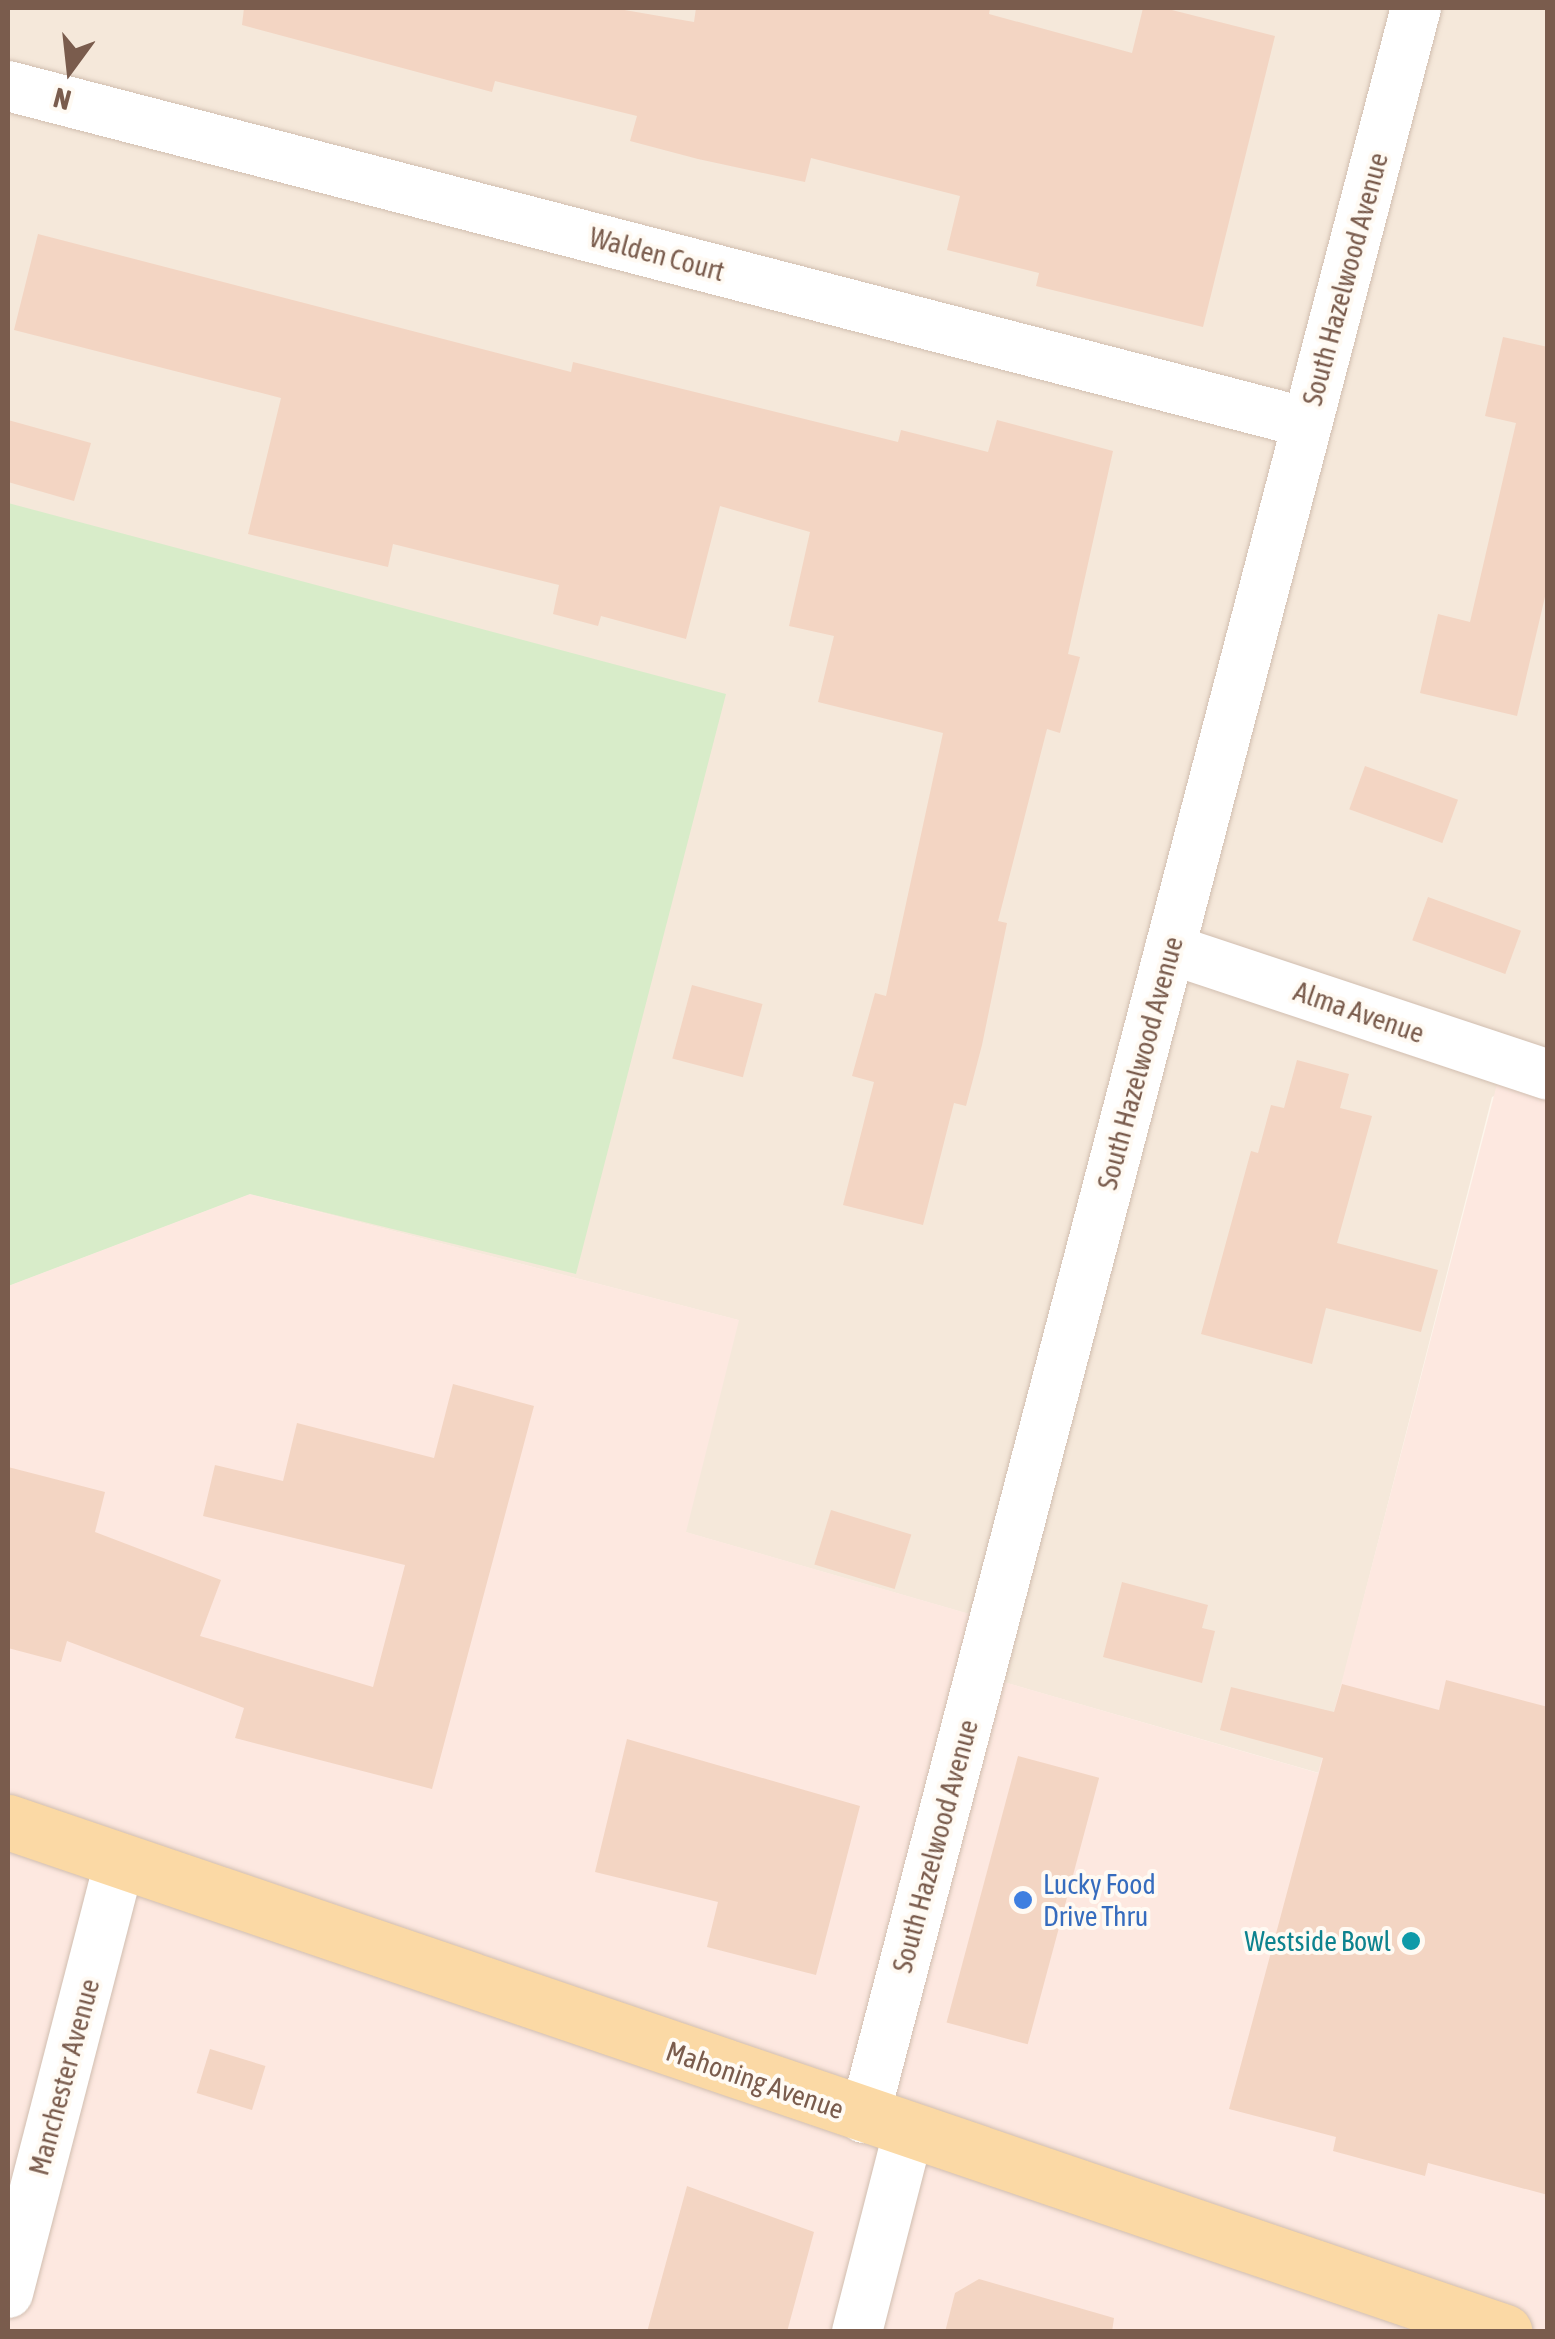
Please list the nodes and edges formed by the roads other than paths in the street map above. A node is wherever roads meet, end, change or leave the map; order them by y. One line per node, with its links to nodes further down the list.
1 (1416, 8): 3 (street, South Hazelwood Avenue)
2 (8, 86): 3 (street, Walden Court)
3 (1307, 423): 4 (street, South Hazelwood Avenue)
4 (1170, 948): 5 (street, Alma Avenue); 8 (street, South Hazelwood Avenue)
5 (1548, 1076)
6 (8, 1822): 7 (main road, Mahoning Avenue)
7 (120, 1860): 8 (main road, Mahoning Avenue); 9 (street, Manchester Avenue)
8 (886, 2125): 10 (street, South Hazelwood Avenue); 11 (main road, Mahoning Avenue)
9 (8, 2294)
10 (857, 2332)
11 (1506, 2332)

